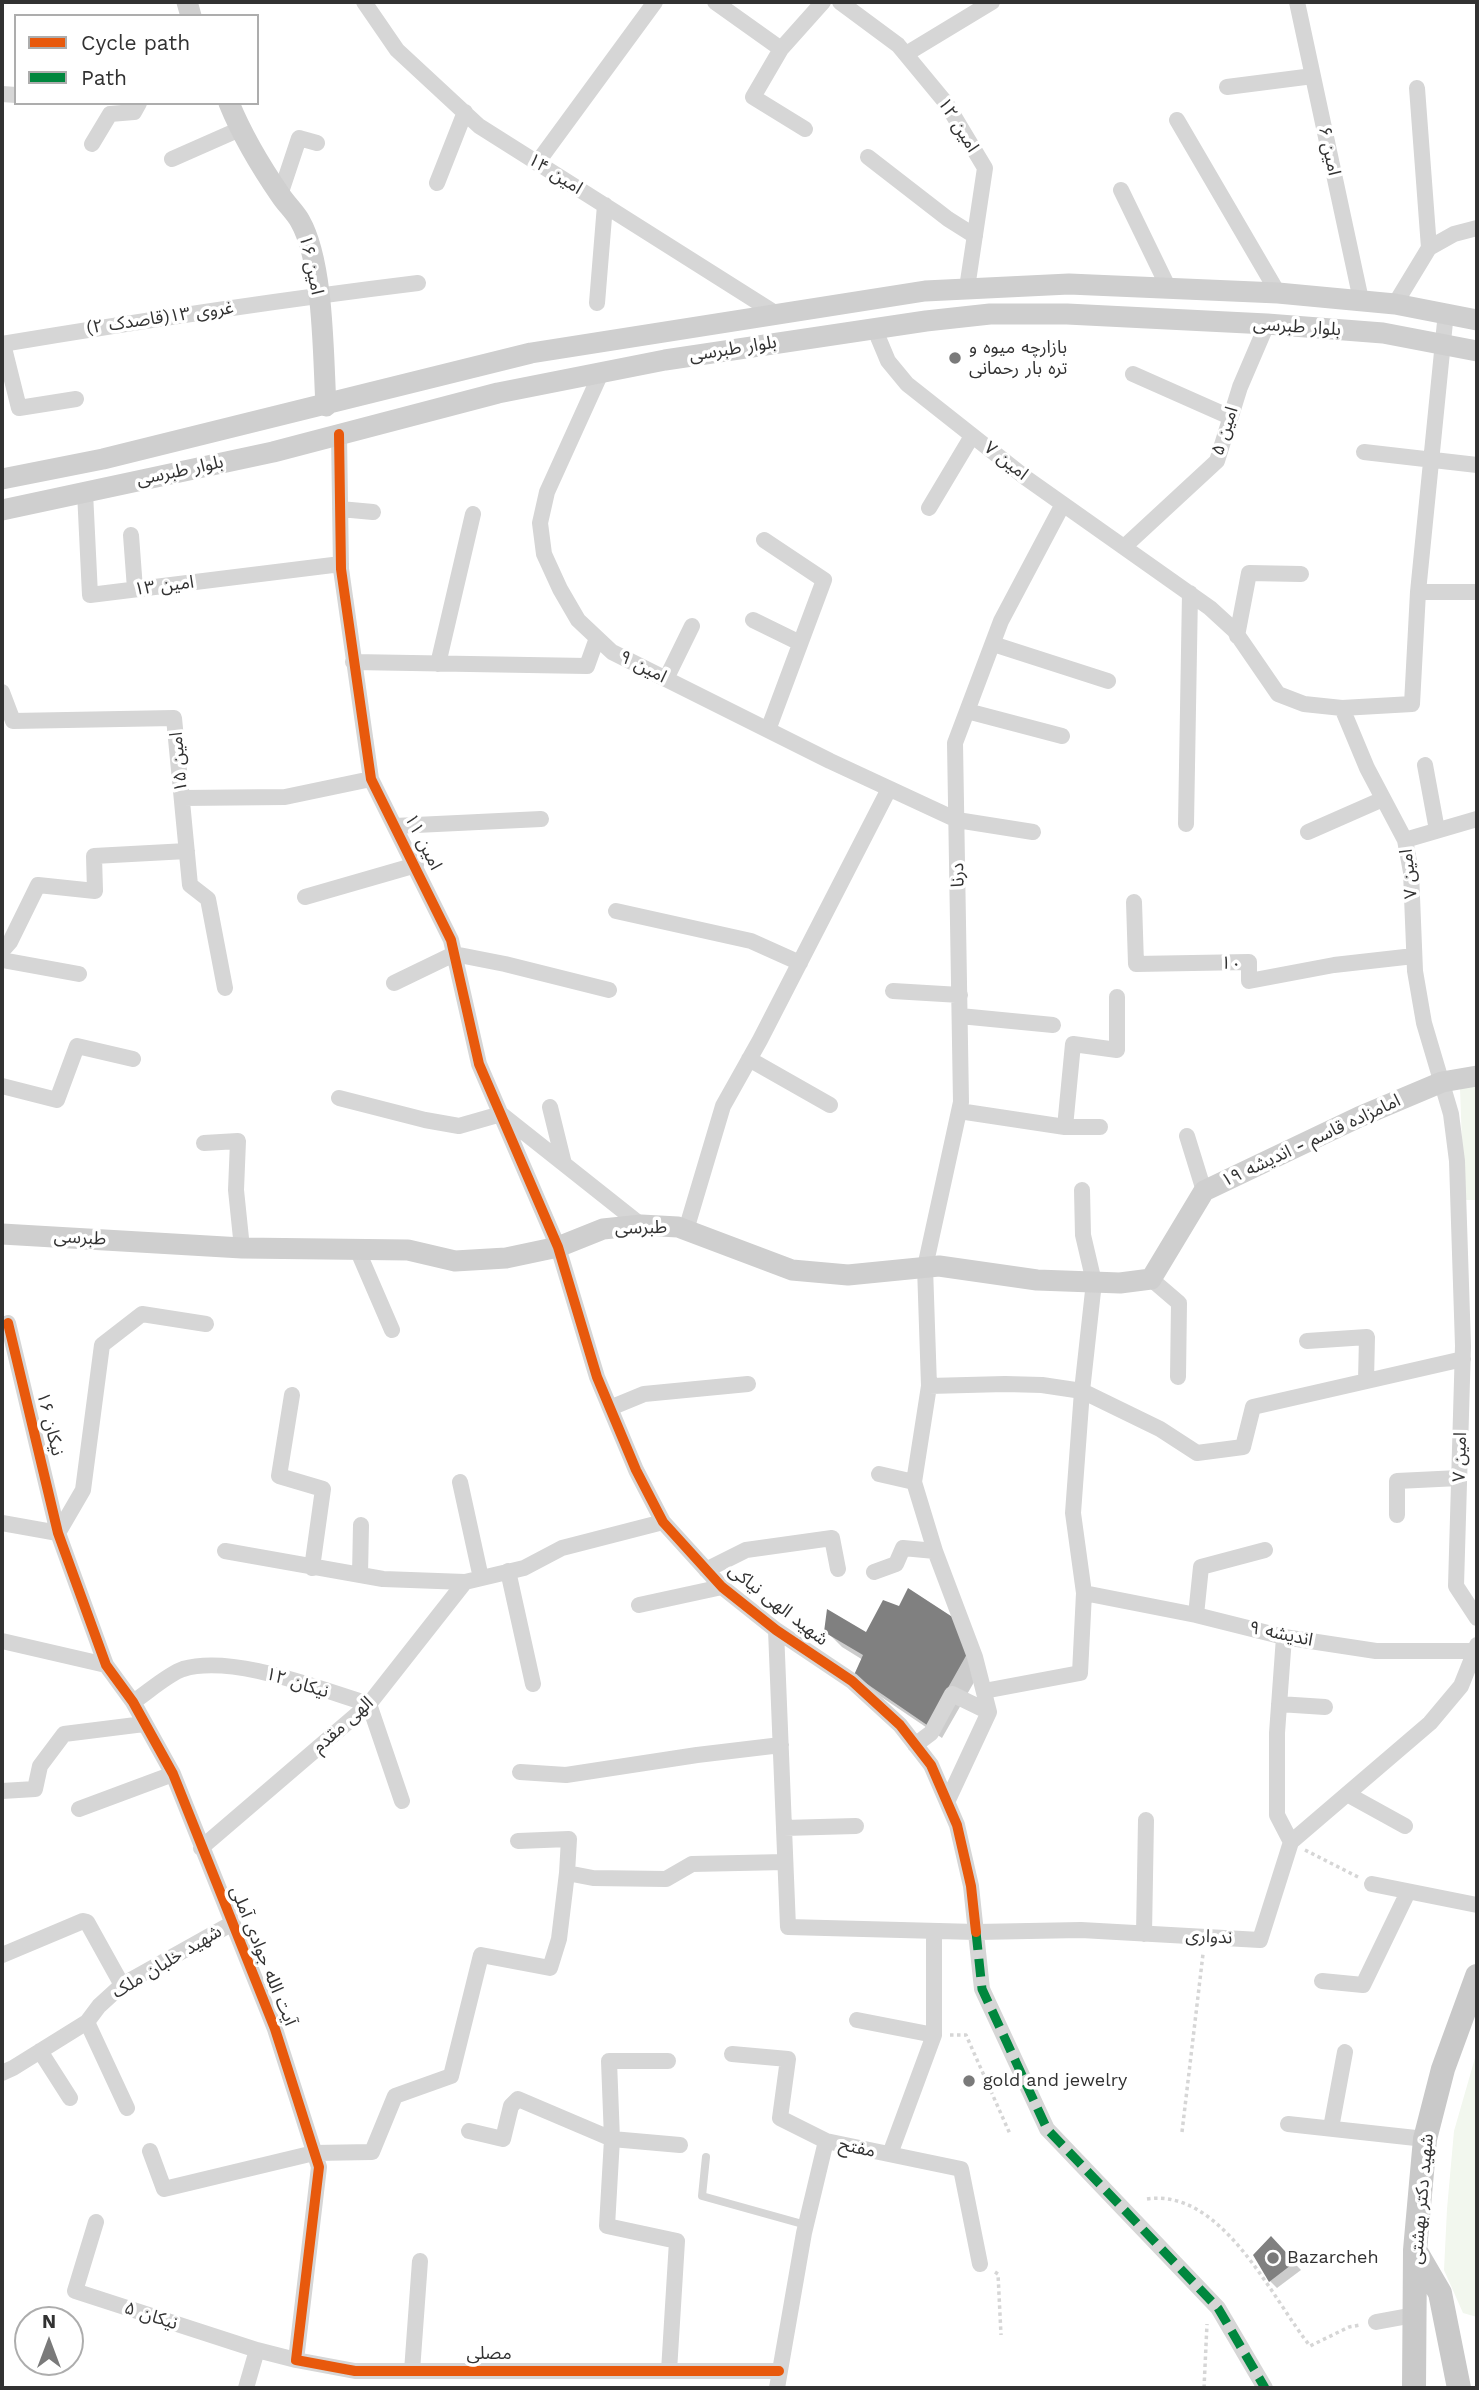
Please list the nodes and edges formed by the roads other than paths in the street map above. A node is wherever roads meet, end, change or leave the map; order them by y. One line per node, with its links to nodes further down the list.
1 (364, 2): 15 (street, امین ۱۴)
2 (655, 2): 23 (street)
3 (715, 2): 8 (street)
4 (823, 2): 8 (street)
5 (840, 2): 9 (street, امین ۱۲)
6 (992, 2): 9 (street)
7 (1297, 2): 10 (street, امین ۶)
8 (781, 49): 18 (street)
9 (906, 54): 29 (street, امین ۱۲)
10 (1313, 76): 11 (street); 36 (street, امین ۶)
11 (1227, 87)
12 (1417, 88): 30 (street)
13 (138, 105): 20 (street)
14 (230, 105): 17 (main road, امین ۱۶)
15 (465, 113): 23 (street, امین ۱۴); 24 (street)
16 (1177, 120): 34 (street)
17 (240, 129): 22 (street); 26 (main road, امین ۱۶)
18 (805, 130)
19 (317, 143): 26 (street)
20 (92, 144)
21 (868, 157): 29 (street)
22 (172, 159)
23 (537, 163): 27 (street, امین ۱۴)
24 (438, 183)
25 (1121, 190): 33 (street)
26 (280, 195): 35 (main road, امین ۱۶)
27 (605, 205): 37 (street); 40 (street, امین ۱۴)
28 (1477, 228): 30 (street)
29 (975, 236): 32 (street, امین ۱۲)
30 (1429, 248): 38 (street)
31 (418, 284): 35 (street, غروی ۱۳(قاصدک ۲))
32 (967, 288): 33 (main road, بلوار طبرسی); 40 (main road, بلوار طبرسی)
33 (1170, 289): 34 (main road, بلوار طبرسی)
34 (1278, 293): 36 (main road, بلوار طبرسی)
35 (319, 295): 45 (street, غروی ۱۳(قاصدک ۲)); 50 (main road, امین ۱۶)
36 (1361, 300): 38 (main road, بلوار طبرسی)
37 (597, 303)
38 (1395, 304): 39 (main road, بلوار طبرسی)
39 (1446, 312): 41 (main road, بلوار طبرسی); 44 (street)
40 (775, 313): 50 (main road, بلوار طبرسی)
41 (1477, 320)
42 (1266, 324): 43 (main road, بلوار طبرسی); 44 (main road, بلوار طبرسی); 51 (street, امین ۵)
43 (876, 330): 47 (main road, بلوار طبرسی); 53 (street, امین ۷)
44 (1442, 343): 46 (main road, بلوار طبرسی); 55 (street)
45 (2, 344): 49 (street)
46 (1477, 351)
47 (601, 373): 52 (main road, بلوار طبرسی); 77 (street, امین ۹)
48 (1133, 374): 51 (street)
49 (76, 399)
50 (326, 405): 57 (main road, بلوار طبرسی)
51 (1230, 417): 67 (street, امین ۵)
52 (339, 434): 58 (main road, بلوار طبرسی); 61 (street, امین ۱۱)
53 (972, 436): 59 (street, امین ۷); 60 (street)
54 (1364, 452): 55 (street)
55 (1430, 459): 56 (street); 71 (street)
56 (1477, 465)
57 (2, 479)
58 (85, 492): 62 (main road, بلوار طبرسی); 70 (street, امین ۱۳)
59 (1063, 504): 67 (street, امین ۷); 79 (street, درنا)
60 (929, 508)
61 (340, 509): 63 (street); 68 (street, امین ۱۱)
62 (2, 510)
63 (373, 512)
64 (473, 514): 81 (street)
65 (131, 535): 70 (street)
66 (764, 540): 78 (street)
67 (1124, 547): 73 (street, امین ۷)
68 (341, 564): 70 (street, امین ۱۳); 80 (street, امین ۱۱)
69 (1301, 574): 76 (street)
70 (135, 589)
71 (1418, 592): 72 (street); 85 (street)
72 (1477, 592)
73 (1190, 593): 76 (street, امین ۷); 97 (street)
74 (753, 620): 78 (street)
75 (692, 626): 82 (street)
76 (1237, 636): 85 (street, امین ۷)
77 (597, 638): 81 (street); 82 (street, امین ۹)
78 (800, 643): 87 (street)
79 (993, 644): 83 (street); 86 (street, درنا)
80 (353, 662): 81 (street); 90 (street, امین ۱۱)
81 (438, 664)
82 (666, 679): 87 (street, امین ۹)
83 (1108, 681)
84 (2, 692): 92 (street, امین ۱۵)
85 (1342, 708): 93 (street, امین ۷)
86 (967, 711): 88 (street); 96 (street, درنا)
87 (768, 730): 91 (street, امین ۹)
88 (1062, 736)
89 (1425, 765): 99 (street)
90 (371, 779): 92 (street); 98 (street, امین ۱۱)
91 (889, 789): 96 (street, امین ۹); 112 (street)
92 (182, 798): 103 (street, امین ۱۵)
93 (1383, 799): 101 (street); 102 (street, امین ۷)
94 (541, 819): 98 (street)
95 (1477, 819): 99 (street)
96 (957, 820): 100 (street, امین ۹); 118 (street, درنا)
97 (1186, 824)
98 (395, 826): 104 (street, امین ۱۱)
99 (1437, 830): 102 (street)
100 (1033, 832)
101 (1308, 832)
102 (1405, 840): 110 (street, امین ۷)
103 (187, 851): 108 (street); 115 (street, امین ۱۵)
104 (415, 865): 105 (street); 109 (street, امین ۱۱)
105 (304, 897)
106 (1134, 902): 110 (street, ۱۰)
107 (616, 911): 112 (street)
108 (2, 951)
109 (454, 954): 114 (street); 116 (street); 131 (street, امین ۱۱)
110 (1414, 956): 125 (street, امین ۷)
111 (2, 960): 113 (street)
112 (800, 963): 123 (street)
113 (79, 974)
114 (394, 983)
115 (225, 988)
116 (609, 990)
117 (893, 991): 118 (street)
118 (960, 995): 120 (street, درنا)
119 (1117, 997): 133 (street)
120 (960, 1016): 121 (street); 130 (street, درنا)
121 (1053, 1025)
122 (133, 1059): 126 (street)
123 (749, 1059): 128 (street); 140 (street)
124 (1477, 1076): 125 (main road, امامزاده قاسم - اندیشه ۱۹)
125 (1442, 1082): 138 (main road, امامزاده قاسم - اندیشه ۱۹); 152 (street, امین ۷)
126 (2, 1086)
127 (339, 1098): 131 (street)
128 (830, 1105)
129 (550, 1107): 136 (street)
130 (959, 1111): 133 (street); 145 (street, درنا)
131 (501, 1114): 136 (street); 142 (street, امین ۱۱)
132 (1100, 1126): 133 (street)
133 (1065, 1127)
134 (1187, 1136): 138 (street)
135 (204, 1143): 143 (street)
136 (564, 1164): 139 (street)
137 (1082, 1189): 147 (street)
138 (1203, 1191): 146 (main road, امامزاده قاسم - اندیشه ۱۹)
139 (641, 1225): 140 (main road, طبرسی); 142 (main road, طبرسی)
140 (685, 1230): 145 (main road, طبرسی)
141 (2, 1234): 143 (main road, طبرسی)
142 (558, 1247): 144 (main road, طبرسی); 160 (street, شهید الهی نیاکی)
143 (242, 1248): 144 (main road, طبرسی)
144 (357, 1249): 150 (street)
145 (925, 1267): 147 (main road, طبرسی); 156 (street, درنا)
146 (1151, 1279): 147 (main road, طبرسی); 153 (street)
147 (1094, 1282): 157 (street)
148 (8, 1323): 169 (street, نیکان ۱۶)
149 (206, 1324): 169 (street)
150 (392, 1330)
151 (1307, 1341): 154 (street)
152 (1463, 1359): 154 (street); 159 (street, امین ۷)
153 (1178, 1377)
154 (1366, 1381): 157 (street)
155 (748, 1384): 160 (street)
156 (929, 1386): 157 (street); 164 (street, درنا)
157 (1082, 1391): 181 (street)
158 (292, 1395): 173 (street)
159 (1469, 1399): 162 (street, امین ۷)
160 (610, 1408): 166 (street, شهید الهی نیاکی)
161 (879, 1474): 164 (street)
162 (1459, 1478): 165 (street); 184 (street, امین ۷)
163 (460, 1482): 179 (street)
164 (914, 1482): 172 (street)
165 (1397, 1515)
166 (663, 1522): 175 (street, شهید الهی نیاکی); 176 (street)
167 (2, 1524): 169 (street)
168 (361, 1525): 178 (street)
169 (58, 1533): 189 (street, آیت الله جوادی آملی)
170 (1265, 1550): 183 (street)
171 (225, 1551): 173 (street)
172 (935, 1551): 177 (street); 191 (street)
173 (312, 1568): 178 (street)
174 (838, 1569): 175 (street)
175 (706, 1570): 180 (street, شهید الهی نیاکی)
176 (508, 1572): 179 (street); 190 (street)
177 (874, 1572)
178 (360, 1575): 179 (street)
179 (473, 1580): 193 (street, الهی مقدم)
180 (722, 1587): 182 (street); 185 (street, شهید الهی نیاکی)
181 (1084, 1593): 183 (street, اندیشه ۹); 191 (street)
182 (639, 1605)
183 (1196, 1615): 186 (street, اندیشه ۹)
184 (1477, 1618)
185 (776, 1630): 198 (street); 199 (street, شهید الهی نیاکی)
186 (1284, 1637): 188 (street, اندیشه ۹); 194 (street)
187 (2, 1641): 189 (street)
188 (1476, 1648): 203 (street)
189 (106, 1665): 192 (street, آیت الله جوادی آملی)
190 (533, 1684)
191 (984, 1691): 196 (street)
192 (133, 1702): 193 (street, نیکان ۱۲); 197 (street, آیت الله جوادی آملی)
193 (369, 1704): 204 (street); 213 (street, الهی مقدم)
194 (1279, 1704): 195 (street); 212 (street)
195 (1325, 1707)
196 (989, 1712): 199 (street); 205 (street)
197 (144, 1724): 201 (street, آیت الله جوادی آملی); 202 (street)
198 (781, 1745): 200 (street); 210 (street)
199 (915, 1745): 205 (street, شهید الهی نیاکی)
200 (520, 1772)
201 (173, 1774): 206 (street); 213 (street, آیت الله جوادی آملی)
202 (2, 1791)
203 (1347, 1794): 209 (street); 212 (street)
204 (402, 1801)
205 (947, 1802): 221 (street, شهید الهی نیاکی)
206 (79, 1809)
207 (1146, 1820): 222 (street)
208 (856, 1826): 210 (street)
209 (1405, 1826)
210 (784, 1828): 214 (street)
211 (518, 1840): 215 (street)
212 (1290, 1842): 222 (street, ندواری)
213 (201, 1848): 219 (street, آیت الله جوادی آملی)
214 (785, 1862): 215 (street); 220 (street, ندواری)
215 (567, 1873): 245 (street)
216 (1372, 1884): 217 (street)
217 (1408, 1892): 218 (street); 225 (street)
218 (1477, 1905)
219 (231, 1924): 226 (street, شهید خلبان ملک); 245 (street, آیت الله جوادی آملی)
220 (934, 1931): 221 (street, ندواری); 229 (street)
221 (976, 1932): 222 (street, ندواری); 266 (street, شهید الهی نیاکی)
222 (1144, 1934)
223 (2, 1955): 226 (street)
224 (1477, 1976): 241 (main road, شهید دکتر بهشتی)
225 (1322, 1982)
226 (122, 1985): 228 (street, شهید خلبان ملک)
227 (857, 2020): 229 (street)
228 (87, 2022): 230 (street, شهید خلبان ملک); 236 (street)
229 (934, 2035): 246 (street)
230 (40, 2051): 234 (street, شهید خلبان ملک); 235 (street)
231 (1346, 2052): 238 (street)
232 (732, 2054): 242 (street)
233 (668, 2061): 240 (street)
234 (2, 2073)
235 (70, 2098)
236 (127, 2108)
237 (1288, 2124): 238 (street)
238 (1331, 2127): 241 (street)
239 (469, 2131): 240 (street)
240 (612, 2139): 243 (street); 260 (street)
241 (1425, 2139): 250 (main road, شهید دکتر بهشتی)
242 (826, 2141): 246 (street, مفتح); 249 (street, مفتح)
243 (680, 2146)
244 (150, 2151): 245 (street)
245 (314, 2153): 256 (street, آیت الله جوادی آملی)
246 (890, 2154): 252 (street, مفتح)
247 (706, 2157): 249 (lane)
248 (96, 2222): 255 (street, نیکان ۵)
249 (806, 2225): 261 (street, مفتح)
250 (1415, 2250): 253 (main road, شهید دکتر بهشتی); 268 (main road)
251 (420, 2261): 258 (street)
252 (980, 2264)
253 (1414, 2315): 254 (street); 267 (main road, شهید دکتر بهشتی)
254 (1376, 2322)
255 (257, 2350): 256 (street, نیکان ۵); 262 (street)
256 (296, 2360): 257 (street)
257 (355, 2371): 258 (street, مصلی); 263 (street)
258 (412, 2371): 259 (street, مصلی)
259 (623, 2371): 260 (street, مصلی); 264 (street)
260 (669, 2371): 261 (street, مصلی)
261 (779, 2371): 265 (street, مفتح)
262 (246, 2388)
263 (355, 2388)
264 (623, 2388)
265 (777, 2388)
266 (1265, 2388)
267 (1414, 2388)
268 (1459, 2388)

